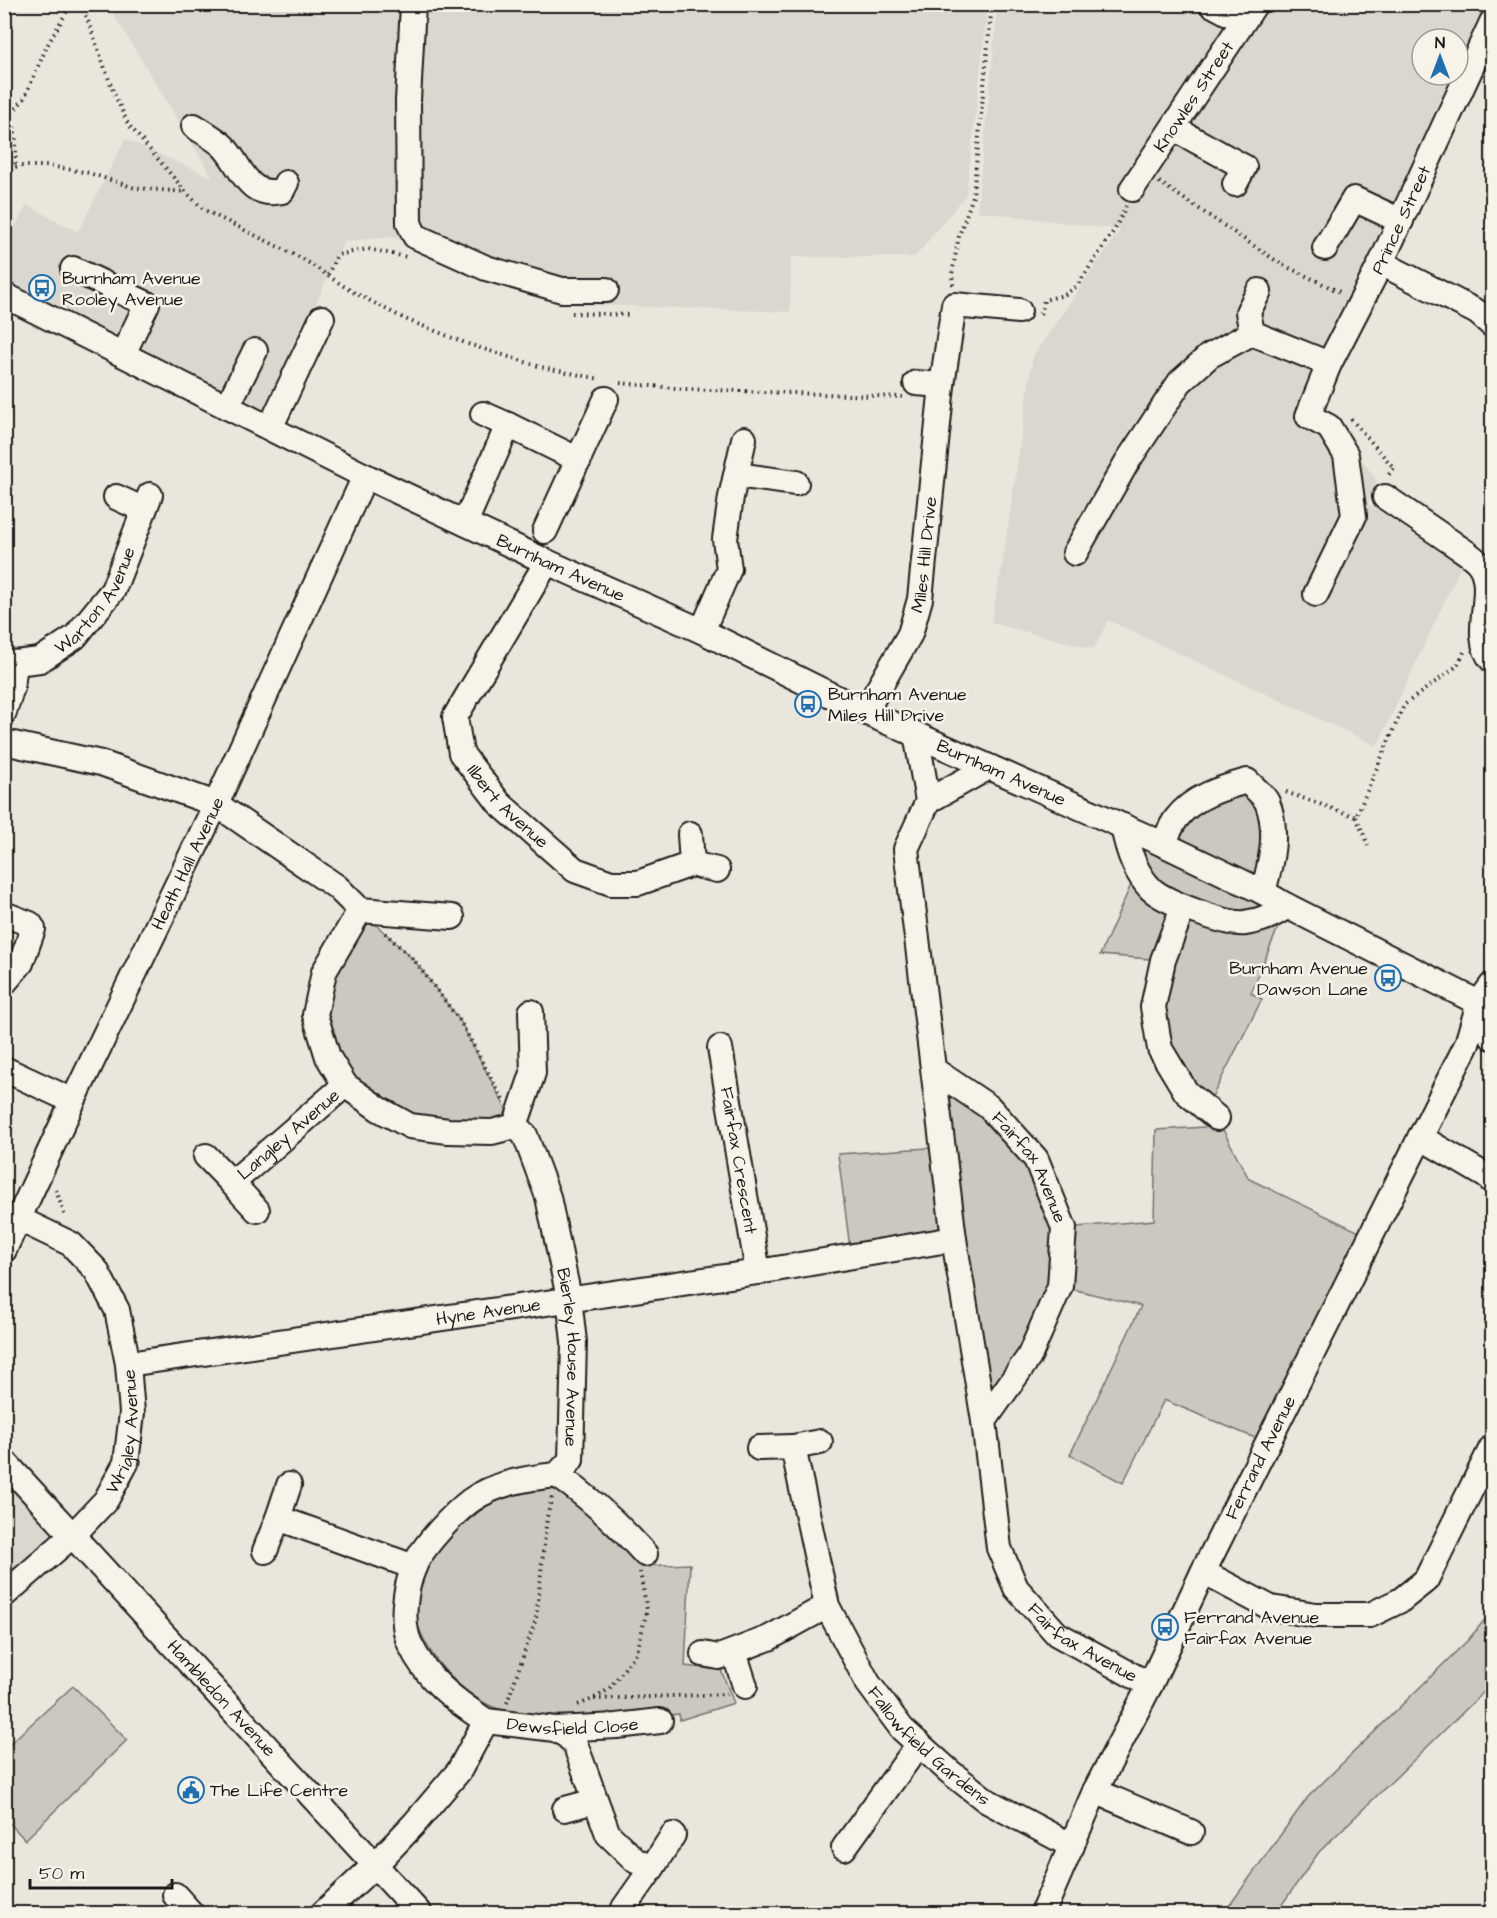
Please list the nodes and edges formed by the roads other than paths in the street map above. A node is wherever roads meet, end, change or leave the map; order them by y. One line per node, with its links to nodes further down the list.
1 (413, 4): 15 (street)
2 (1211, 4): 3 (street)
3 (1249, 13): 7 (street, Knowles Street)
4 (1492, 22): 5 (street, Prince Street)
5 (1485, 59): 11 (street, Prince Street)
6 (194, 126): 9 (street)
7 (1173, 128): 8 (street, Knowles Street); 10 (street)
8 (1138, 181)
9 (286, 183)
10 (1235, 184)
11 (1401, 221): 12 (street); 13 (street, Prince Street)
12 (1325, 248)
13 (1381, 263): 20 (street); 24 (street, Prince Street)
14 (73, 269): 23 (street)
15 (606, 290)
16 (1259, 291): 21 (street)
17 (4, 295): 23 (street, Burnham Avenue)
18 (1019, 311): 25 (street, Miles Hill Drive)
19 (322, 318): 31 (street)
20 (1492, 325)
21 (1252, 333): 24 (street); 41 (street)
22 (255, 351): 28 (street)
23 (123, 354): 28 (street, Burnham Avenue)
24 (1329, 364): 43 (street, Prince Street)
25 (942, 385): 27 (street); 48 (street, Miles Hill Drive)
26 (609, 387): 33 (street)
27 (914, 390)
28 (227, 407): 31 (street, Burnham Avenue)
29 (483, 414): 30 (street)
30 (508, 425): 33 (street); 39 (street)
31 (270, 428): 35 (street, Burnham Avenue)
32 (744, 439): 34 (street)
33 (579, 460): 40 (street)
34 (736, 475): 36 (street); 44 (street)
35 (365, 476): 39 (street, Burnham Avenue); 53 (street, Heath Hall Avenue)
36 (796, 483)
37 (116, 497): 46 (street, Warton Avenue)
38 (1385, 497): 45 (street)
39 (465, 523): 42 (street, Burnham Avenue)
40 (546, 531)
41 (1075, 553)
42 (547, 562): 44 (street, Burnham Avenue); 57 (street, Ilbert Avenue)
43 (1316, 594)
44 (702, 631): 48 (street, Burnham Avenue)
45 (1492, 660)
46 (10, 662): 47 (street)
47 (4, 712)
48 (865, 712): 49 (street, Burnham Avenue)
49 (916, 734): 51 (street, Burnham Avenue); 52 (street)
50 (4, 742): 53 (street)
51 (989, 767): 52 (street); 54 (street, Burnham Avenue)
52 (928, 801): 71 (street, Fairfax Avenue)
53 (216, 804): 62 (street); 73 (street, Heath Hall Avenue)
54 (1123, 826): 56 (street, Burnham Avenue); 61 (street)
55 (690, 834): 57 (street)
56 (1163, 844): 59 (street, Burnham Avenue); 59 (street)
57 (693, 864): 58 (street)
58 (717, 870)
59 (1263, 892): 60 (street, Burnham Avenue)
60 (1287, 906): 61 (street); 66 (street, Burnham Avenue)
61 (1183, 907): 74 (street)
62 (360, 910): 64 (street); 72 (street)
63 (4, 914): 65 (street)
64 (452, 917)
65 (4, 983)
66 (1486, 994): 68 (street); 76 (street, Ferrand Avenue)
67 (531, 1012): 75 (street)
68 (1492, 1037)
69 (720, 1048): 84 (street, Fairfax Crescent)
70 (4, 1069): 73 (street)
71 (934, 1070): 82 (street, Fairfax Avenue); 87 (street, Fairfax Avenue)
72 (345, 1085): 75 (street); 79 (street, Langley Avenue)
73 (73, 1101): 81 (street, Heath Hall Avenue)
74 (1217, 1118)
75 (515, 1126): 85 (street, Bierley House Avenue)
76 (1420, 1137): 78 (street); 100 (street, Ferrand Avenue)
77 (206, 1156): 79 (street, Langley Avenue)
78 (1492, 1181)
79 (232, 1183): 80 (street, Langley Avenue)
80 (257, 1210)
81 (19, 1219): 83 (street, Heath Hall Avenue); 86 (street, Wrigley Avenue)
82 (954, 1239): 84 (street, Hyne Avenue); 87 (street, Fairfax Avenue)
83 (4, 1250)
84 (758, 1272): 85 (street, Hyne Avenue)
85 (569, 1298): 86 (street, Hyne Avenue); 93 (street, Bierley House Avenue)
86 (128, 1364): 96 (street, Wrigley Avenue)
87 (984, 1420): 105 (street, Fairfax Avenue)
88 (820, 1442): 89 (street)
89 (794, 1447): 91 (street); 102 (street, Fallowfield Gardens)
90 (1492, 1447): 100 (street)
91 (759, 1448)
92 (4, 1461): 96 (street, Hambledon Avenue)
93 (557, 1475): 98 (street); 99 (street, Bierley House Avenue)
94 (289, 1485): 95 (street)
95 (278, 1518): 97 (street); 99 (street)
96 (73, 1535): 101 (street, Wrigley Avenue); 118 (street, Hambledon Avenue)
97 (265, 1551)
98 (642, 1560)
99 (414, 1567): 108 (street, Bierley House Avenue)
100 (1203, 1572): 105 (street, Ferrand Avenue)
101 (4, 1595)
102 (827, 1606): 103 (street); 110 (street, Fallowfield Gardens)
103 (734, 1652): 104 (street); 106 (street)
104 (703, 1654)
105 (1150, 1685): 111 (street, Ferrand Avenue)
106 (745, 1686)
107 (660, 1720): 109 (street, Dewsfield Close)
108 (492, 1722): 109 (street, Dewsfield Close); 118 (street)
109 (555, 1729): 112 (street)
110 (919, 1744): 116 (street, Fallowfield Gardens); 117 (street)
111 (1095, 1791): 114 (street); 116 (street, Ferrand Avenue)
112 (595, 1801): 113 (street); 119 (street)
113 (565, 1809)
114 (1191, 1832)
115 (673, 1835): 119 (street)
116 (1072, 1846): 125 (street, Ferrand Avenue)
117 (844, 1848)
118 (375, 1864): 123 (street); 124 (street, Hambledon Avenue)
119 (652, 1868): 121 (street)
120 (175, 1895): 122 (street)
121 (624, 1908)
122 (192, 1914)
123 (322, 1914)
124 (420, 1914)
125 (1042, 1914)

